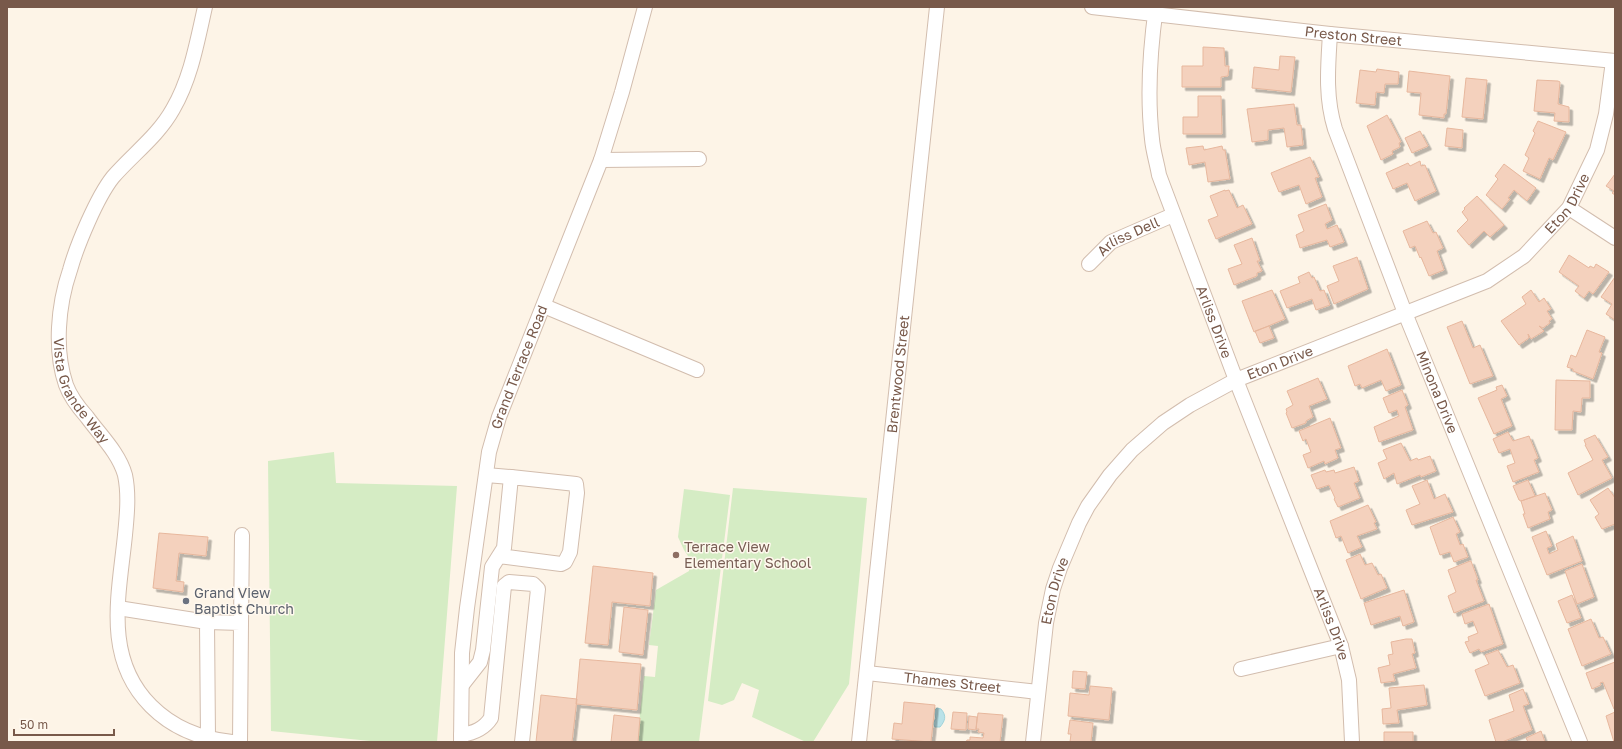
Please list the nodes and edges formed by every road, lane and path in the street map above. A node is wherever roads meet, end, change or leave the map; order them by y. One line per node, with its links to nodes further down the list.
1 (205, 7): 23 (street, Vista Grande Way)
2 (645, 7): 9 (street, Grand Terrace Road)
3 (937, 7): 28 (street, Brentwood Street)
4 (1092, 7): 5 (street, Preston Street)
5 (1155, 10): 6 (street, Preston Street); 11 (street, Arliss Drive)
6 (1330, 34): 7 (street, Preston Street); 15 (street, Minona Drive)
7 (1614, 61): 10 (street, Eton Drive)
8 (699, 159): 9 (street)
9 (601, 160): 14 (street, Grand Terrace Road)
10 (1569, 208): 12 (street); 15 (street, Eton Drive)
11 (1173, 215): 13 (street, Arliss Dell); 17 (street, Arliss Drive)
12 (1615, 238)
13 (1089, 264)
14 (544, 306): 16 (street); 18 (street, Grand Terrace Road)
15 (1405, 313): 17 (street, Eton Drive); 39 (street, Minona Drive)
16 (696, 370)
17 (1236, 380): 26 (street, Arliss Drive); 30 (street, Eton Drive)
18 (486, 476): 19 (street); 21 (street, Grand Terrace Road)
19 (511, 477): 22 (street); 22 (street)
20 (242, 535): 25 (street)
21 (474, 558): 22 (street); 29 (street, Grand Terrace Road)
22 (497, 559): 29 (street)
23 (118, 608): 24 (street); 31 (street, Vista Grande Way)
24 (207, 622): 25 (street); 31 (street)
25 (241, 623): 34 (street)
26 (1341, 646): 27 (street); 38 (street, Arliss Drive)
27 (1241, 669)
28 (867, 673): 30 (street, Thames Street); 36 (street, Brentwood Street)
29 (462, 685): 32 (street, Grand Terrace Road)
30 (1038, 692): 37 (street, Eton Drive)
31 (208, 738): 33 (street, Vista Grande Way)
32 (461, 739): 35 (street)
33 (232, 742)
34 (240, 742)
35 (522, 742)
36 (859, 742)
37 (1033, 742)
38 (1352, 742)
39 (1580, 742)

